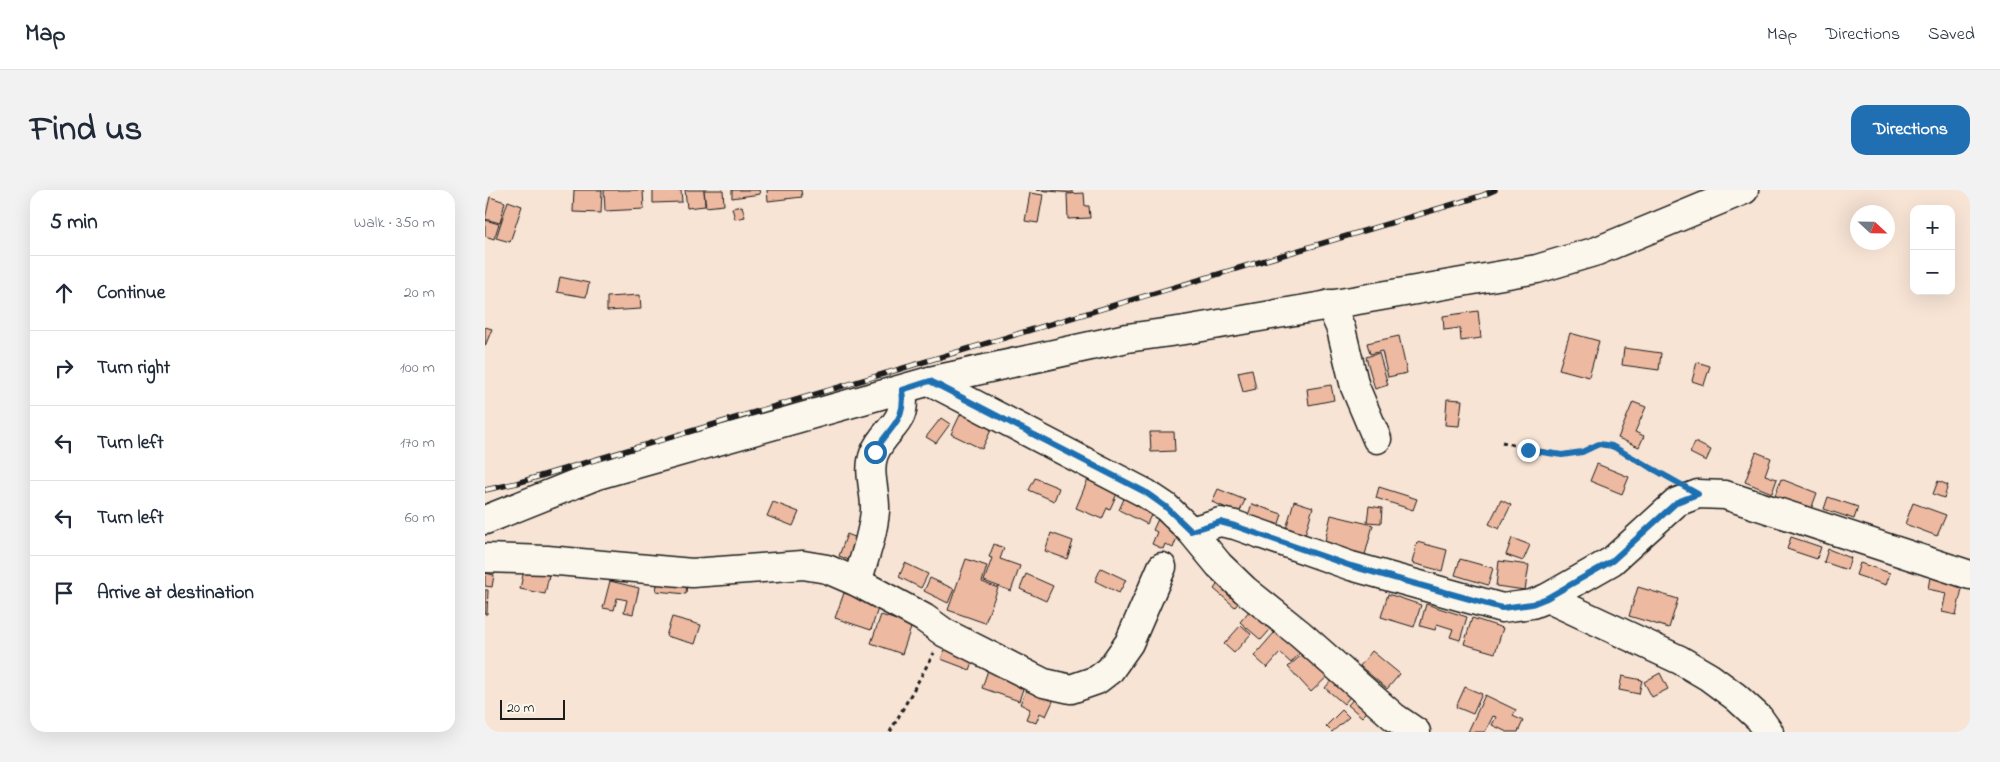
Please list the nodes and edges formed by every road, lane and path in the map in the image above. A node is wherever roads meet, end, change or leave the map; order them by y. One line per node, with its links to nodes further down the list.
1 (1744, 190): 2 (street)
2 (1331, 304): 3 (street); 5 (street)
3 (930, 381): 4 (street); 9 (street)
4 (902, 390): 8 (street); 13 (street)
5 (1377, 439)
6 (1503, 442): 7 (path)
7 (1698, 494): 12 (street); 14 (street)
8 (485, 520)
9 (1191, 531): 14 (street); 17 (street)
10 (485, 558): 13 (street)
11 (1162, 566): 15 (street)
12 (1970, 575)
13 (857, 582): 15 (street)
14 (1547, 598): 18 (street)
15 (945, 633): 16 (path)
16 (890, 732)
17 (1415, 732)
18 (1769, 732)

